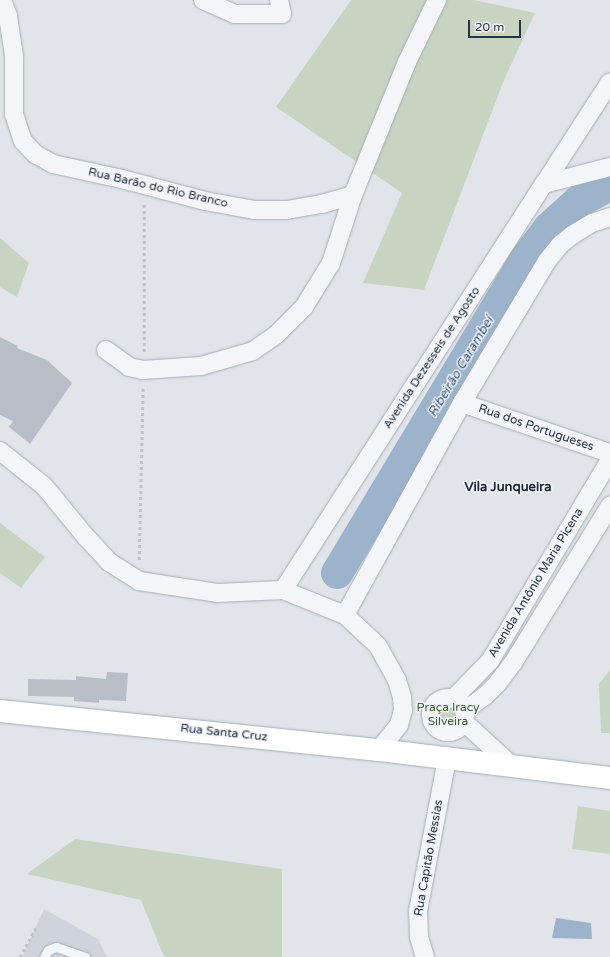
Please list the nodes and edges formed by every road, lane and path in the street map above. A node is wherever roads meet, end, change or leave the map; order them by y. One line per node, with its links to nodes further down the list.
1 (2, 0): 8 (street, Rua Barão do Rio Branco)
2 (203, 0): 3 (street)
3 (279, 0)
4 (437, 0): 8 (street)
5 (610, 82): 7 (street, Avenida Dezesseis de Agosto)
6 (610, 167): 7 (street)
7 (544, 184): 16 (street, Avenida Dezesseis de Agosto)
8 (353, 195): 10 (street)
9 (610, 217): 11 (street)
10 (106, 350)
11 (462, 403): 13 (street, Rua dos Portugueses); 17 (street)
12 (0, 451): 16 (street)
13 (610, 453)
14 (610, 460): 20 (street, Avenida Antônio Maria Picena)
15 (610, 506): 20 (street, Avenida Antônio Maria Picena)
16 (283, 590): 17 (street)
17 (345, 615): 18 (street)
18 (404, 710): 21 (street); 22 (street)
19 (0, 711): 22 (main road, Rua Santa Cruz)
20 (460, 711): 21 (street); 21 (street); 24 (street)
21 (431, 714)
22 (378, 750): 23 (main road, Rua Santa Cruz)
23 (447, 759): 24 (main road, Rua Santa Cruz); 30 (street, Rua Capitão Messias)
24 (512, 766): 25 (main road, Rua Santa Cruz)
25 (610, 778)
26 (37, 925): 27 (path)
27 (20, 957)
28 (44, 957): 29 (lane)
29 (84, 957)
30 (425, 957)

